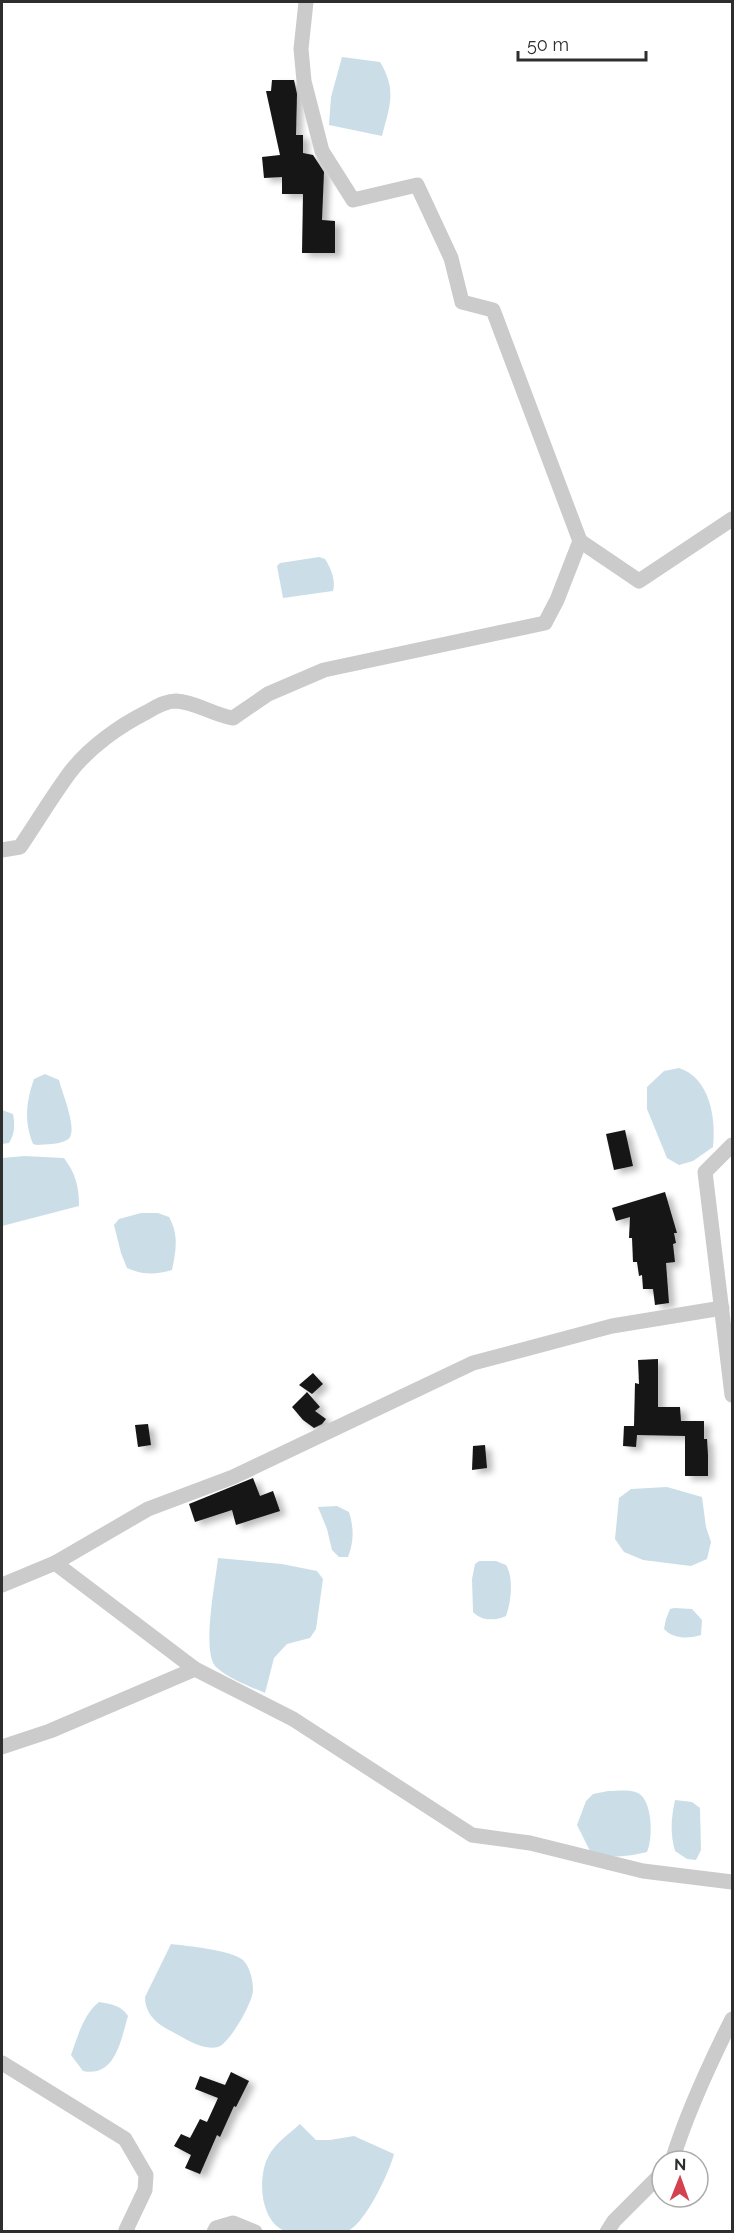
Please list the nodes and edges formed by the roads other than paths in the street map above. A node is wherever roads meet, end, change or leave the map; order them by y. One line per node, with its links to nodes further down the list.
1 (306, 2): 3 (street)
2 (732, 519): 3 (street)
3 (580, 541): 4 (street)
4 (2, 850)
5 (732, 1145): 6 (street)
6 (722, 1308): 7 (street); 8 (street)
7 (732, 1395)
8 (55, 1563): 9 (street); 10 (street)
9 (2, 1585)
10 (195, 1669): 11 (street); 12 (street)
11 (2, 1747)
12 (732, 1882)
13 (732, 2019): 15 (street)
14 (2, 2063): 17 (street)
15 (676, 2149)
16 (650, 2185): 20 (street)
17 (128, 2232)
18 (214, 2232): 19 (street)
19 (255, 2232)
20 (607, 2232)

